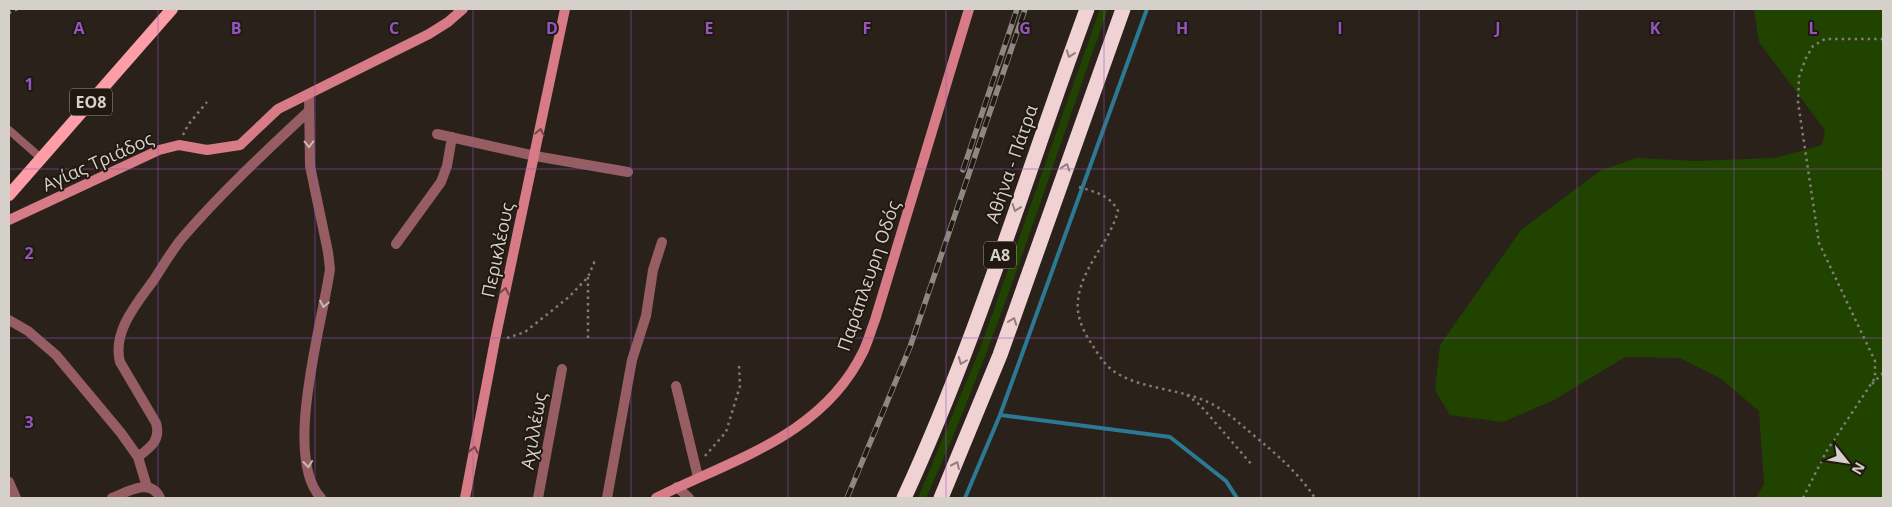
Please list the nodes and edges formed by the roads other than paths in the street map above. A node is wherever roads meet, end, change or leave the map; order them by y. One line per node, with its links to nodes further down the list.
1 (172, 9): 13 (main road, ΕΟ8)
2 (464, 9): 7 (main road, Αγίας Τριάδος)
3 (565, 9): 12 (main road, Περικλέους, one-way to 3)
4 (969, 9): 23 (main road, Παράπλευρη Οδός)
5 (1087, 9): 36 (highway, Αθήνα - Πάτρα / Α8, one-way to 36)
6 (1122, 9): 37 (highway, Α8, one-way to 6)
7 (309, 95): 8 (street); 16 (main road, Αγίας Τριάδος)
8 (309, 111): 22 (street); 30 (street, one-way to 30)
9 (9, 130): 13 (lane)
10 (437, 134): 11 (street)
11 (452, 137): 12 (street); 18 (street)
12 (535, 156): 14 (street); 31 (main road, Περικλέους, one-way to 12)
13 (42, 158): 15 (main road, ΕΟ8)
14 (628, 172)
15 (9, 195)
16 (9, 220)
17 (662, 242): 33 (street)
18 (396, 244)
19 (9, 320): 22 (street)
20 (562, 369): 32 (street, Αχιλλέως)
21 (676, 386): 23 (street)
22 (138, 457): 25 (street)
23 (698, 477): 26 (main road, Παράπλευρη Οδός)
24 (9, 482): 27 (street)
25 (147, 487): 28 (street); 29 (street)
26 (677, 487): 34 (main road, Παράπλευρη Οδός); 35 (street)
27 (16, 498)
28 (112, 498)
29 (160, 498)
30 (321, 498)
31 (465, 498)
32 (538, 498)
33 (607, 498)
34 (656, 498)
35 (688, 498)
36 (904, 498)
37 (941, 498)

